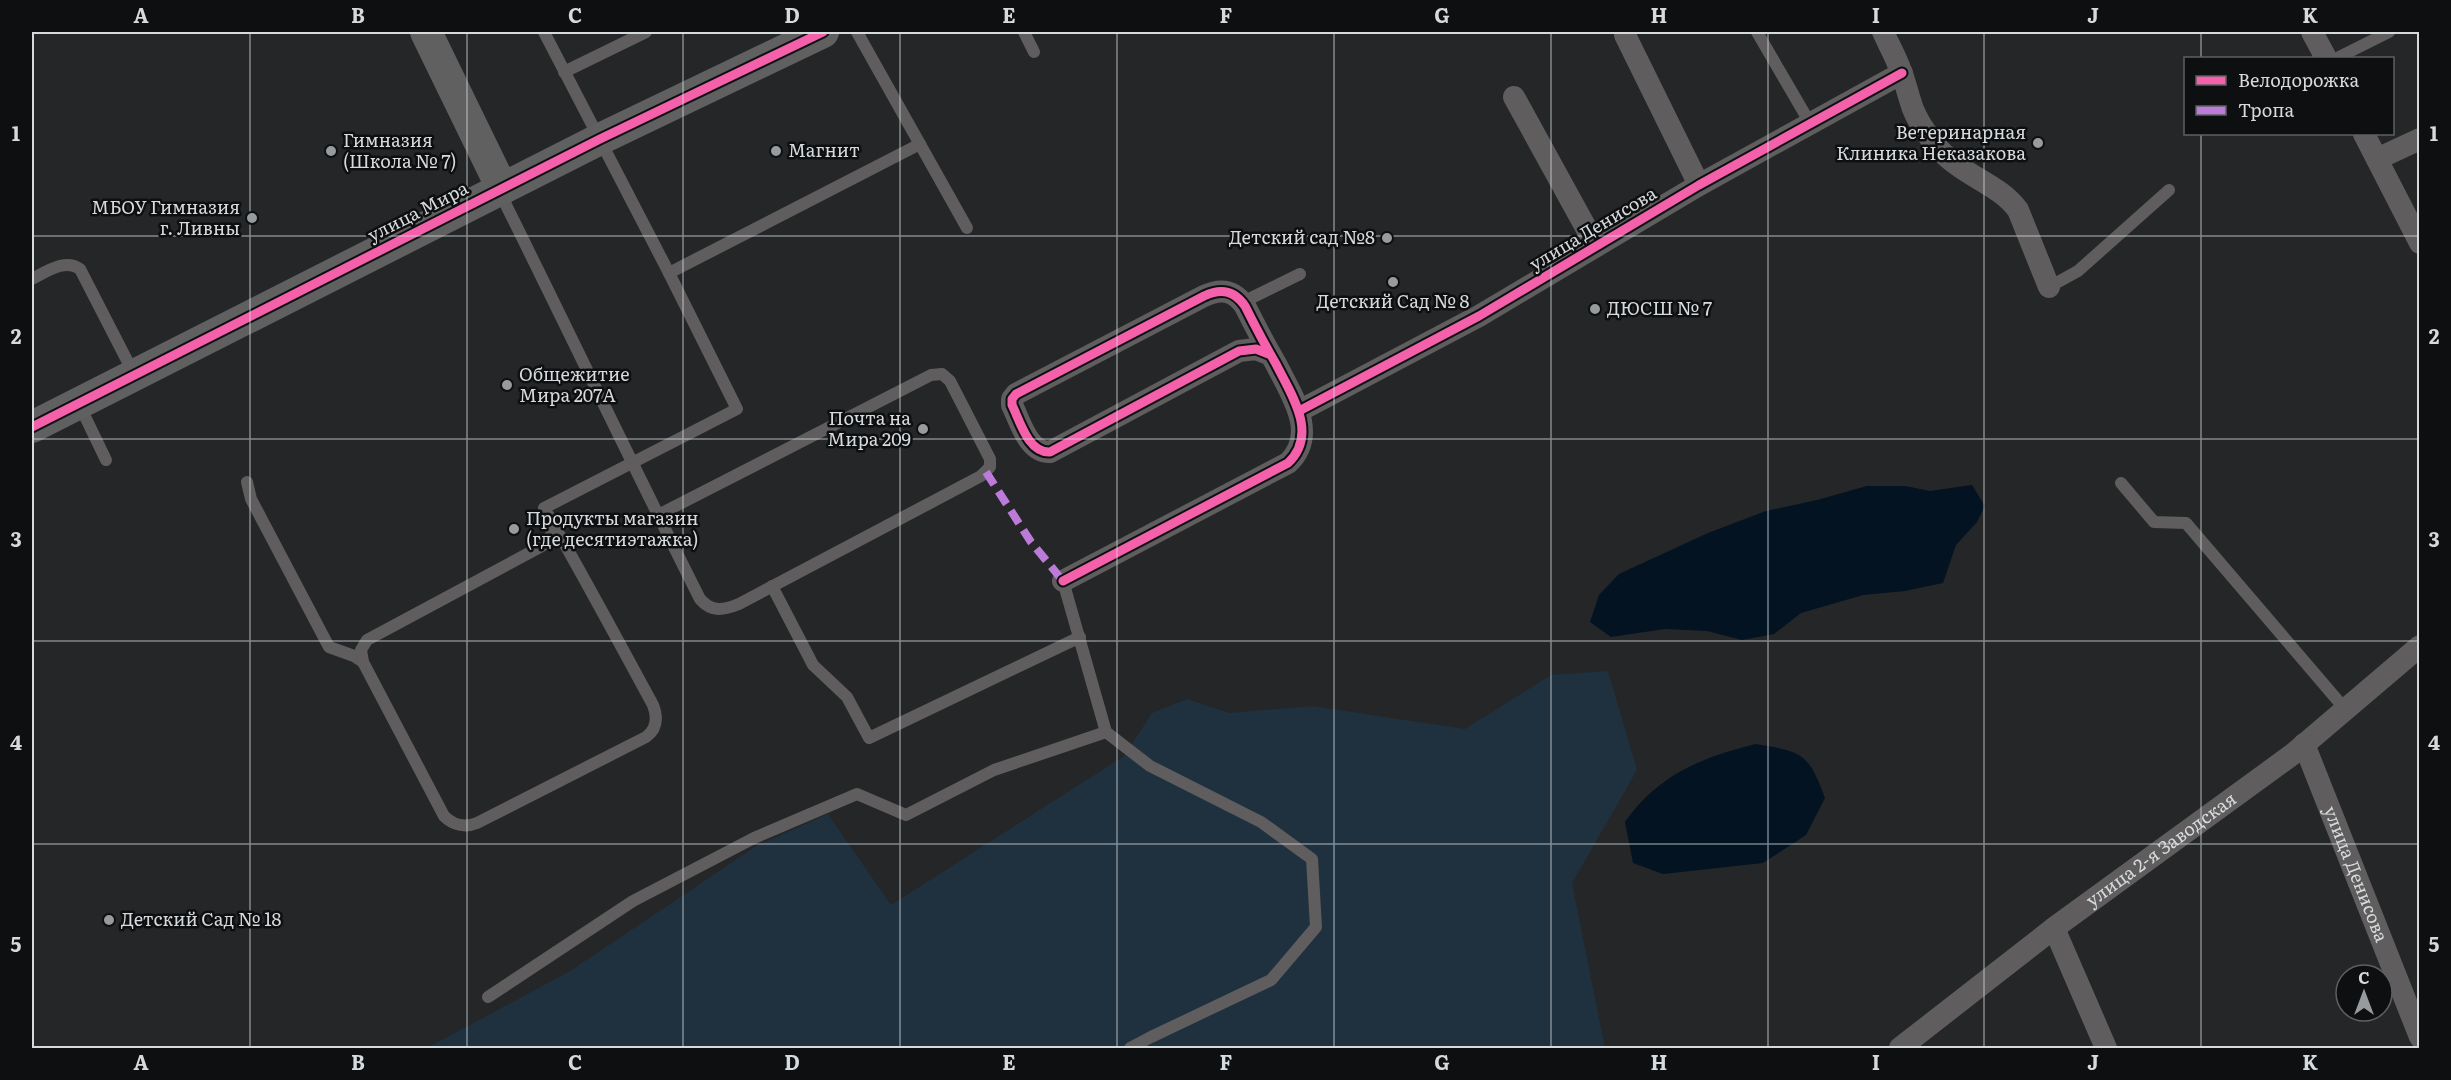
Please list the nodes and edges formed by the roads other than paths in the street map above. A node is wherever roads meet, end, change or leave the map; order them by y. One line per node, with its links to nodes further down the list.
1 (426, 32): 25 (street)
2 (544, 32): 15 (lane)
3 (646, 32): 15 (lane)
4 (823, 32): 20 (street, улица Мира)
5 (857, 32): 22 (lane)
6 (1024, 32): 12 (lane)
7 (1757, 32): 18 (lane)
8 (1883, 32): 16 (street)
9 (2312, 32): 13 (street)
10 (2389, 32): 14 (lane)
11 (1625, 35): 24 (street)
12 (1034, 52)
13 (2325, 57)
14 (2339, 57)
15 (564, 72): 20 (lane)
16 (1902, 73): 18 (street, улица Денисова); 33 (street)
17 (1514, 97): 29 (street)
18 (1810, 123): 24 (street, улица Денисова)
19 (2365, 135): 23 (street)
20 (600, 139): 25 (street, улица Мира); 30 (lane)
21 (2420, 139): 23 (street)
22 (920, 144): 27 (lane); 30 (lane)
23 (2377, 159): 28 (street)
24 (1699, 185): 29 (street, улица Денисова)
25 (502, 188): 37 (street, улица Мира); 42 (lane)
26 (2169, 190): 33 (lane)
27 (967, 228)
28 (2420, 243)
29 (1596, 246): 39 (street, улица Денисова)
30 (669, 273): 42 (lane)
31 (1300, 274): 34 (lane)
32 (32, 279): 37 (lane)
33 (2049, 287)
34 (1248, 312): 35 (street); 35 (street); 36 (street)
35 (1239, 351): 36 (street)
36 (1271, 355): 39 (street)
37 (134, 375): 38 (street, улица Мира)
38 (79, 403): 40 (street, улица Мира); 41 (lane)
39 (1299, 411): 49 (street)
40 (32, 427)
41 (106, 460)
42 (631, 464): 45 (lane); 46 (lane)
43 (247, 482): 53 (lane)
44 (2121, 483): 54 (lane)
45 (657, 515): 50 (lane); 50 (lane)
46 (549, 516): 47 (lane); 48 (lane)
47 (542, 546): 48 (lane); 53 (lane)
48 (570, 554): 53 (lane)
49 (1063, 581): 51 (lane)
50 (772, 586): 51 (lane)
51 (1080, 638): 55 (lane)
52 (2420, 646): 54 (street, улица 2-я Заводская)
53 (363, 662)
54 (2345, 709): 56 (street, улица 2-я Заводская)
55 (1106, 732): 58 (lane); 60 (lane)
56 (2304, 744): 57 (street, улица 2-я Заводская); 59 (street, улица Денисова)
57 (2054, 928): 61 (street, улица 2-я Заводская); 62 (street)
58 (488, 997)
59 (2420, 1037)
60 (1130, 1048)
61 (1900, 1048)
62 (2106, 1048)

